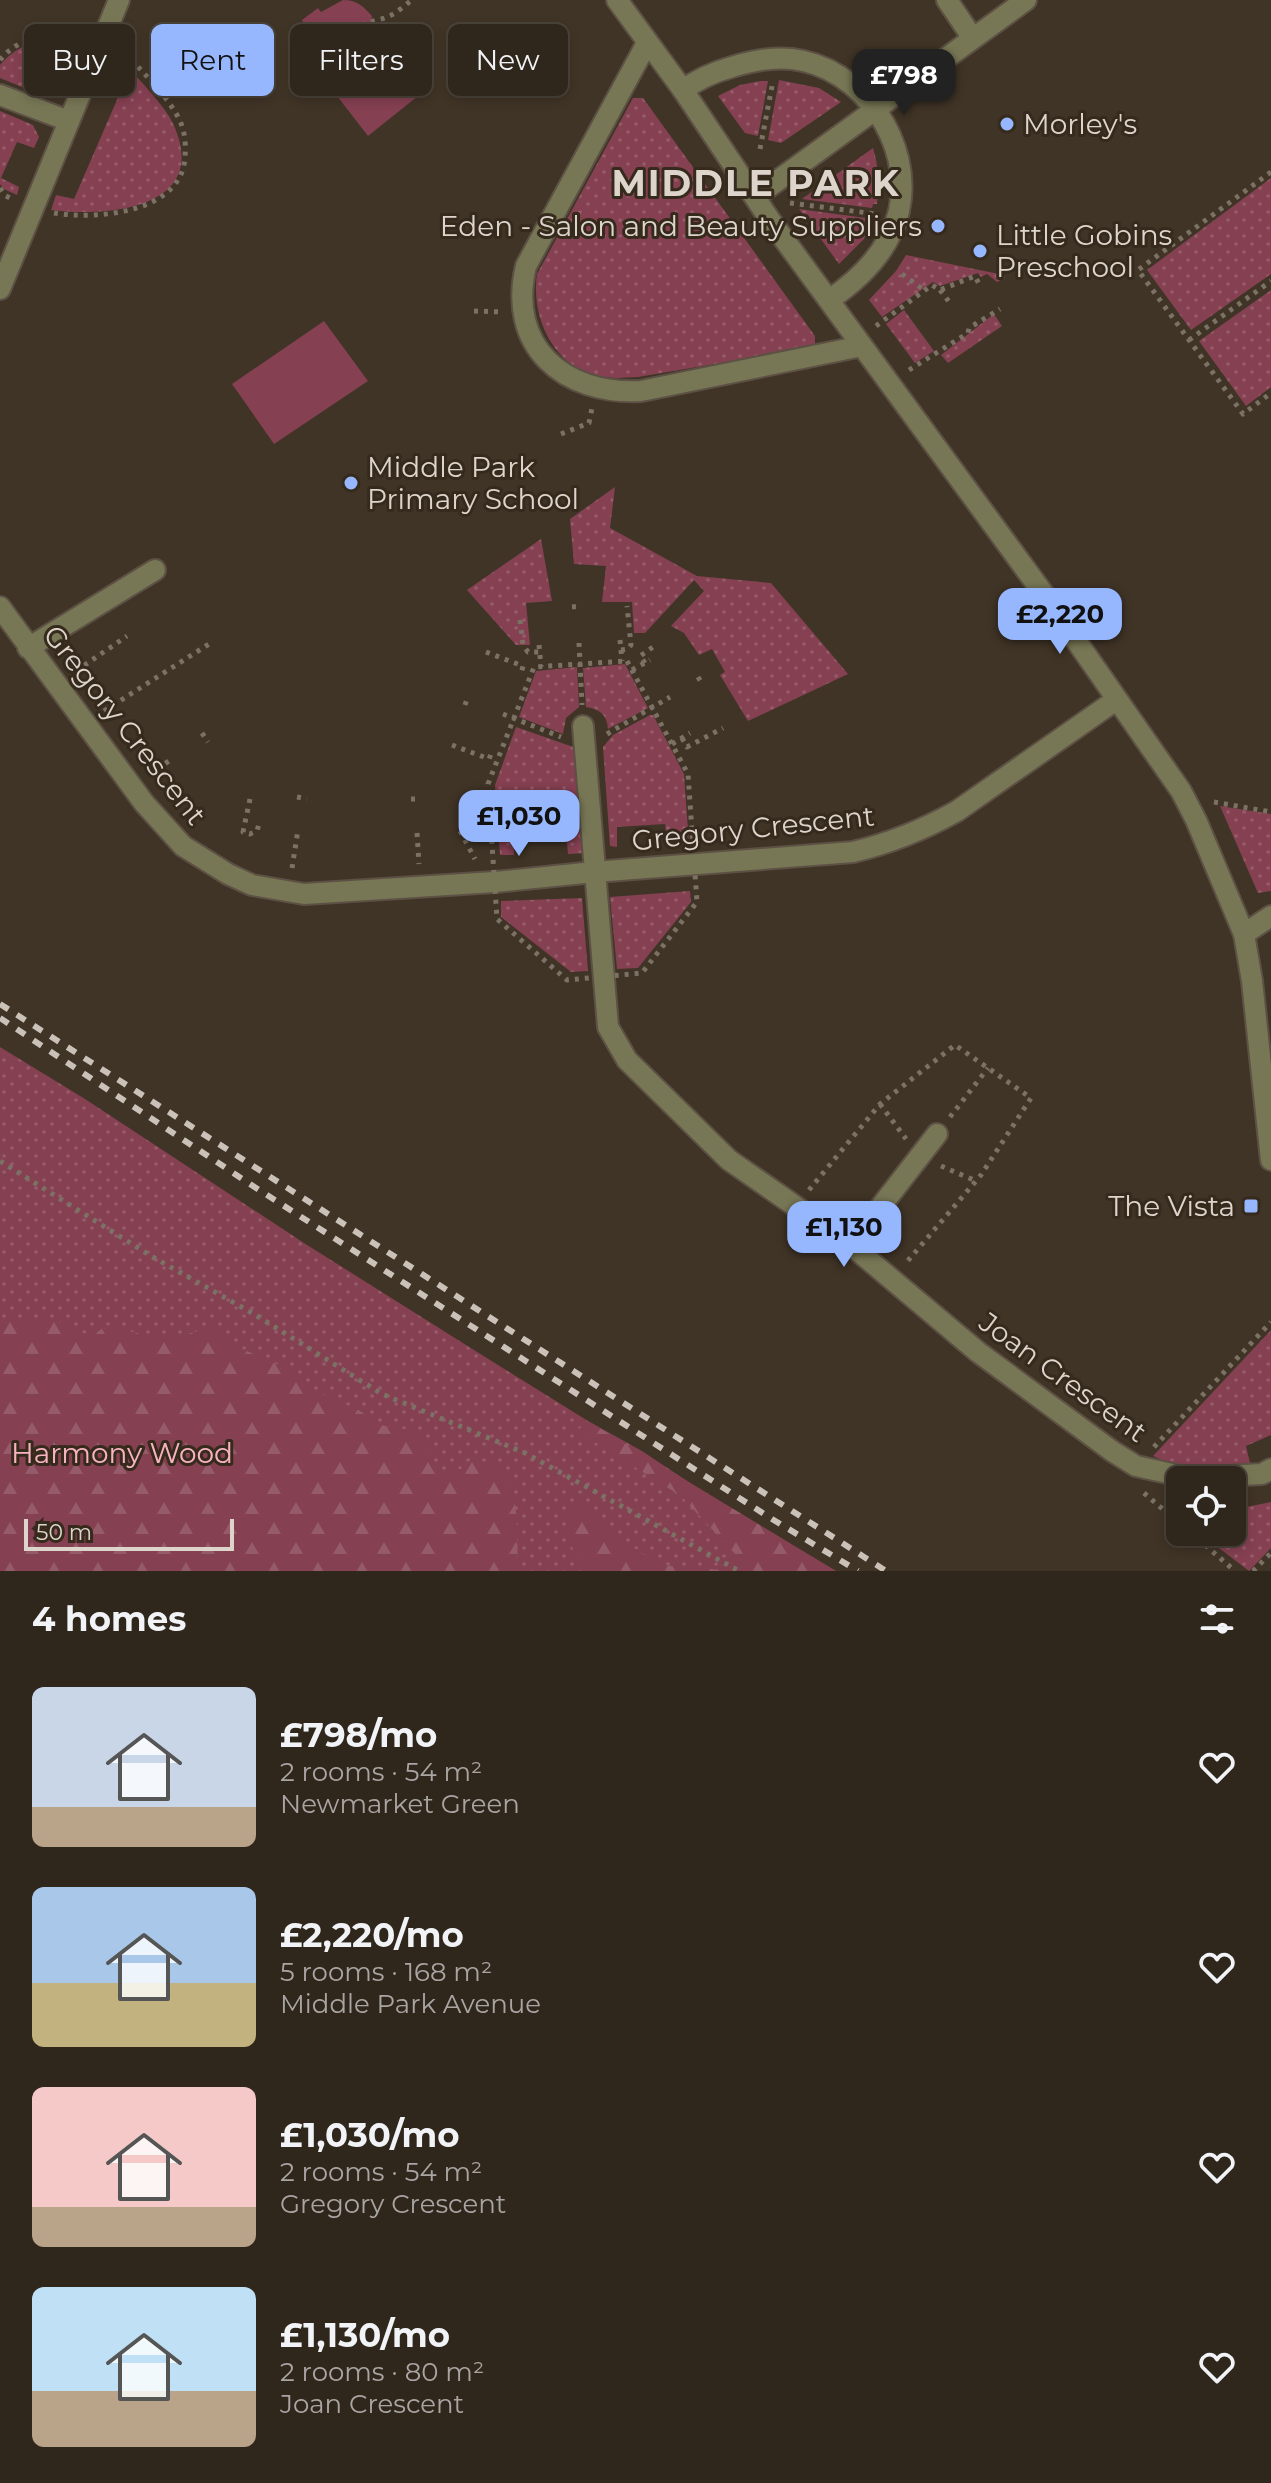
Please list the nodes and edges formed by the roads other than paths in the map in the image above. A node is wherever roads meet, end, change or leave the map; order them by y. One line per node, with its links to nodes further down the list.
1 (119, 0): 10 (street)
2 (617, 0): 6 (street)
3 (947, 0): 5 (street)
4 (1026, 0): 5 (street)
5 (972, 37): 9 (street)
6 (647, 43): 7 (street); 14 (street)
7 (683, 90): 9 (street); 11 (street)
8 (0, 95): 10 (street)
9 (876, 111): 11 (street); 13 (street)
10 (69, 121): 12 (street)
11 (755, 197): 13 (street)
12 (0, 289)
13 (829, 300): 14 (street)
14 (862, 346): 18 (street)
15 (155, 570): 17 (street)
16 (0, 607): 17 (street, Gregory Crescent)
17 (28, 648): 20 (street, Gregory Crescent)
18 (1116, 700): 20 (street, Gregory Crescent); 22 (street)
19 (583, 726): 20 (street, Gregory Crescent)
20 (594, 872): 25 (street, Joan Crescent)
21 (1271, 916): 22 (street)
22 (1244, 934): 24 (street)
23 (937, 1134): 25 (street)
24 (1271, 1160)
25 (851, 1245): 26 (street, Joan Crescent)
26 (1271, 1469)

